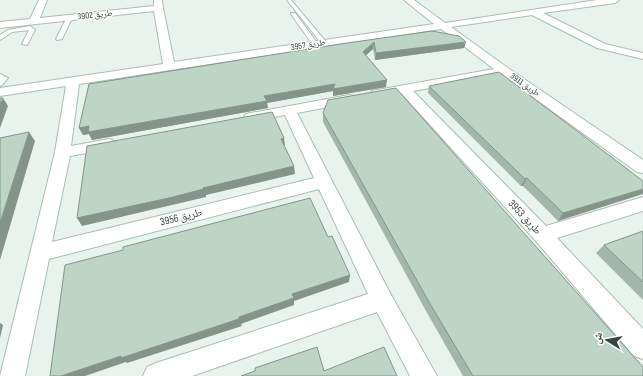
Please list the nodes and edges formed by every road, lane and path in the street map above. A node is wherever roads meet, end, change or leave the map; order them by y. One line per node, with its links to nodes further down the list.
1 (43, 0): 10 (street)
2 (283, 0): 15 (lane)
3 (289, 0): 15 (lane)
4 (408, 0): 12 (street, طريق 3911)
5 (616, 0): 6 (street, طريق 3957)
6 (602, 1): 8 (street, طريق 3957)
7 (158, 4): 9 (street, طريق 3902); 18 (street, طريق 3902)
8 (534, 13): 12 (street, طريق 3957); 17 (street)
9 (69, 18): 10 (street, طريق 3902); 14 (lane)
10 (33, 22): 11 (street, طريق 3902)
11 (0, 25)
12 (444, 25): 15 (street, طريق 3957); 19 (street, طريق 3911)
13 (0, 38): 16 (lane)
14 (59, 39)
15 (320, 43): 18 (street, طريق 3957)
16 (25, 44)
17 (643, 56)
18 (168, 66): 21 (street, طريق 3957)
19 (504, 71): 23 (street); 29 (street, طريق 3911)
20 (0, 76): 22 (lane)
21 (73, 82): 24 (street, طريق 3957); 28 (street)
22 (0, 84)
23 (404, 89): 25 (street); 32 (street, طريق 3953)
24 (0, 92)
25 (289, 110): 26 (street); 30 (street)
26 (242, 119)
27 (125, 141): 28 (street)
28 (63, 152): 33 (street)
29 (639, 162)
30 (323, 182): 33 (street, طريق 3956); 34 (street)
31 (643, 204): 32 (street)
32 (542, 236): 35 (street, طريق 3953)
33 (40, 253): 36 (street)
34 (382, 300): 37 (street); 38 (street)
35 (643, 347)
36 (12, 376)
37 (156, 376)
38 (424, 376)

